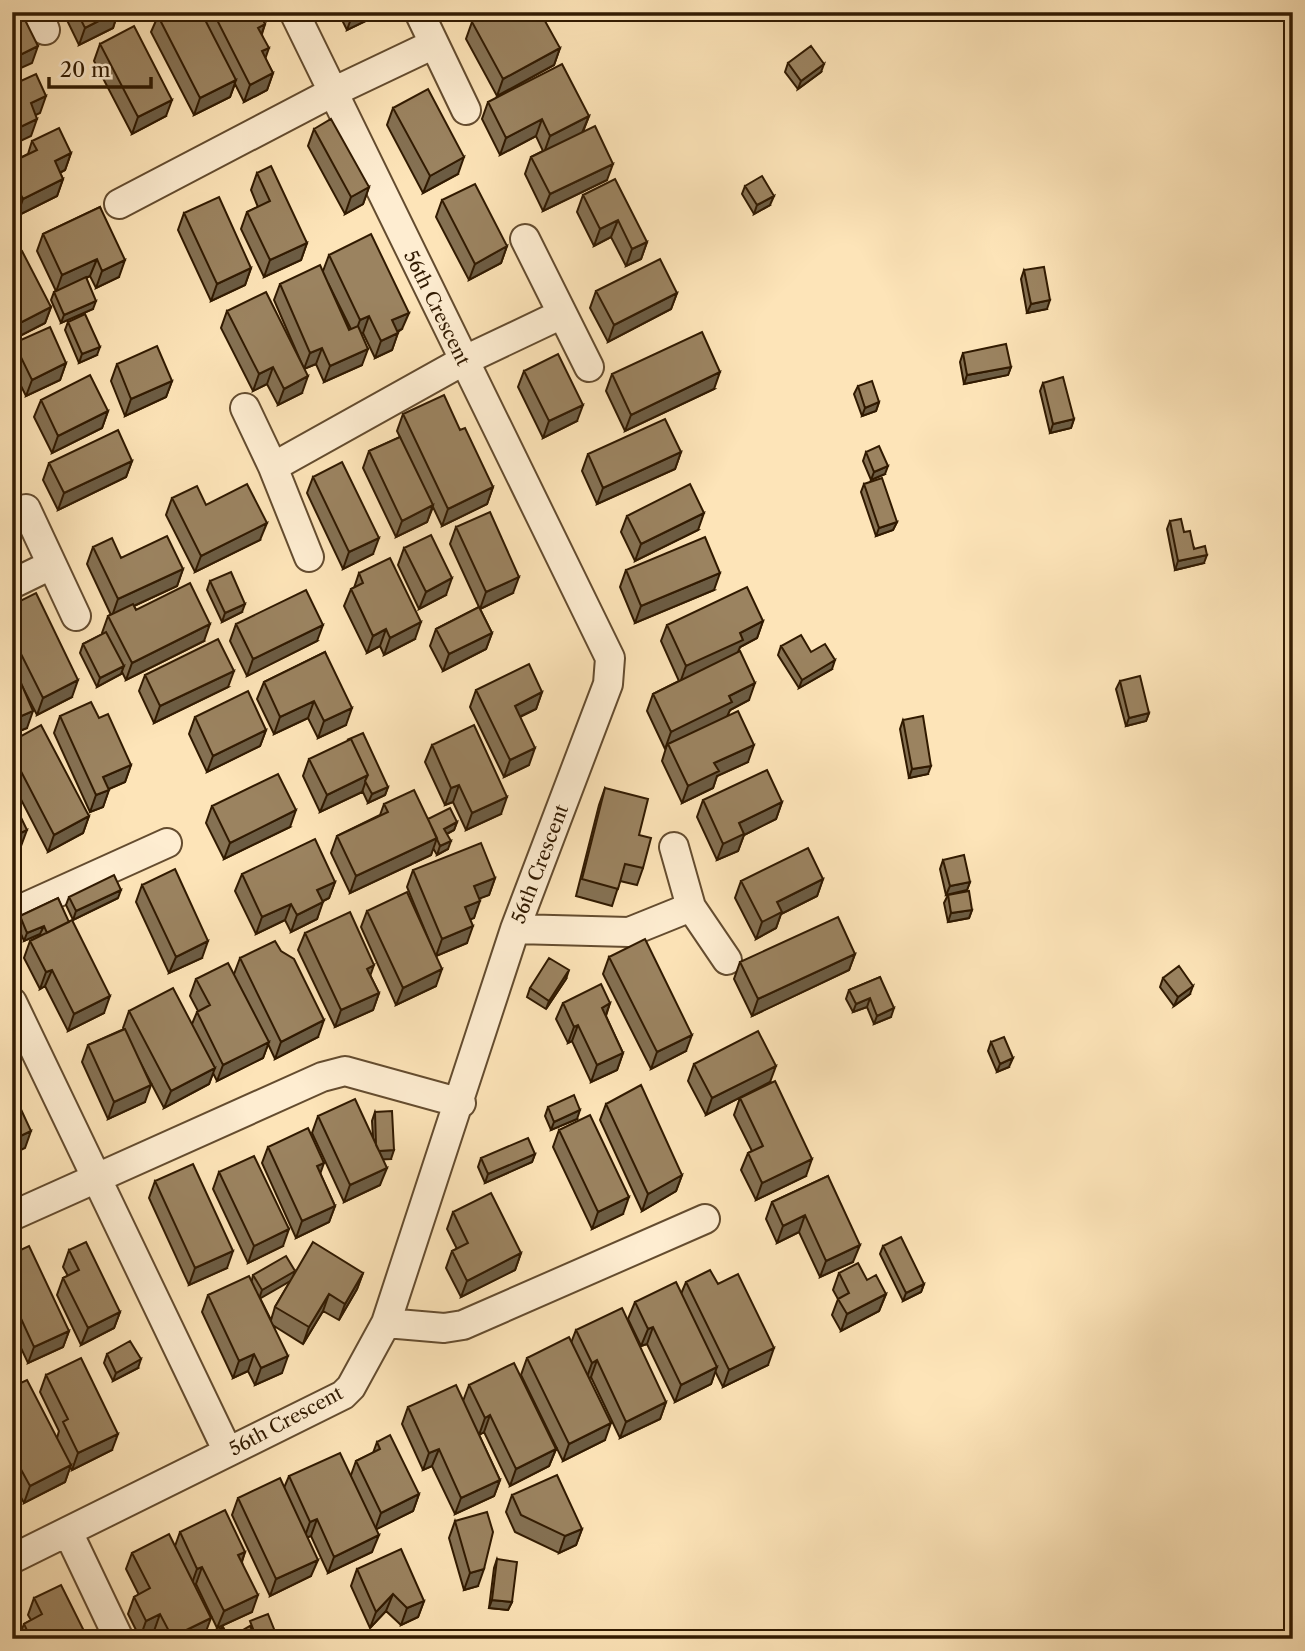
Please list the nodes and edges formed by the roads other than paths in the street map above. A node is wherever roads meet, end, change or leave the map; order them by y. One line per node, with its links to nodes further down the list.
1 (295, 12): 4 (street, 56th Crescent)
2 (419, 12): 3 (street)
3 (434, 44): 4 (street); 5 (street)
4 (332, 92): 6 (street); 9 (street, 56th Crescent)
5 (466, 110)
6 (120, 204)
7 (525, 239): 8 (street)
8 (562, 314): 9 (street); 10 (street)
9 (463, 361): 12 (street); 22 (street, 56th Crescent)
10 (589, 367)
11 (245, 408): 12 (street)
12 (273, 467): 14 (street)
13 (26, 509): 15 (street)
14 (309, 557)
15 (51, 565): 16 (street); 17 (street)
16 (12, 584)
17 (76, 616)
18 (167, 843): 21 (street)
19 (674, 847): 20 (street)
20 (691, 907): 22 (street); 23 (street)
21 (12, 913)
22 (516, 929): 25 (street, 56th Crescent)
23 (727, 960)
24 (12, 1002): 26 (street)
25 (461, 1103): 26 (street); 29 (street, 56th Crescent)
26 (96, 1178): 27 (street); 30 (street)
27 (12, 1216)
28 (705, 1219): 29 (street)
29 (386, 1323): 30 (street, 56th Crescent)
30 (228, 1452): 31 (street, 56th Crescent)
31 (68, 1532): 32 (street, 56th Crescent); 33 (street)
32 (12, 1559)
33 (119, 1639)

